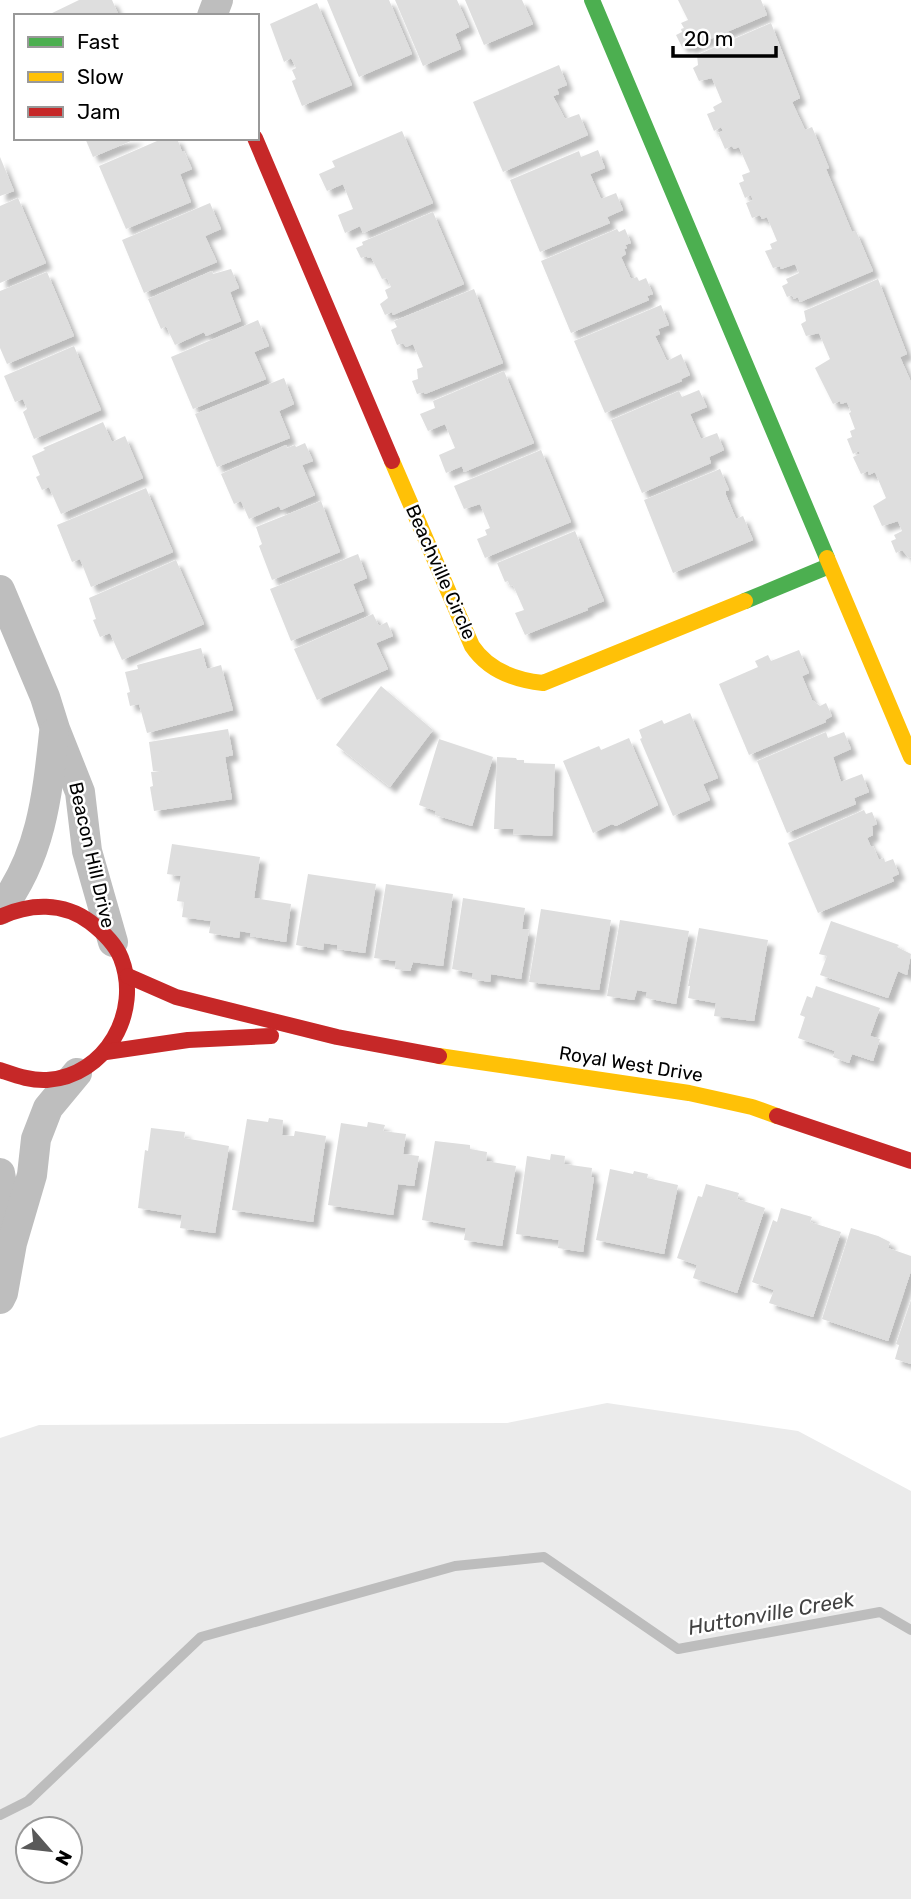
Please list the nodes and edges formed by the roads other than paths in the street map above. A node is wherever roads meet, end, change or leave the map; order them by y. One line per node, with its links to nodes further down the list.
1 (592, 0): 3 (street)
2 (256, 140): 3 (street, Beachville Circle)
3 (829, 566): 6 (street)
4 (0, 590): 5 (street, Beacon Hill Drive)
5 (55, 729): 7 (street, Beacon Hill Drive); 9 (street, Beacon Hill Drive)
6 (911, 757)
7 (0, 910)
8 (0, 917): 9 (street)
9 (113, 942): 10 (street)
10 (128, 976): 11 (street, Royal West Drive); 12 (street)
11 (337, 1037): 12 (street, Royal West Drive); 15 (street, Royal West Drive)
12 (106, 1052): 14 (street)
13 (0, 1070): 14 (street)
14 (77, 1073): 17 (street)
15 (909, 1153)
16 (0, 1173): 17 (street)
17 (12, 1243): 18 (street)
18 (0, 1299)

